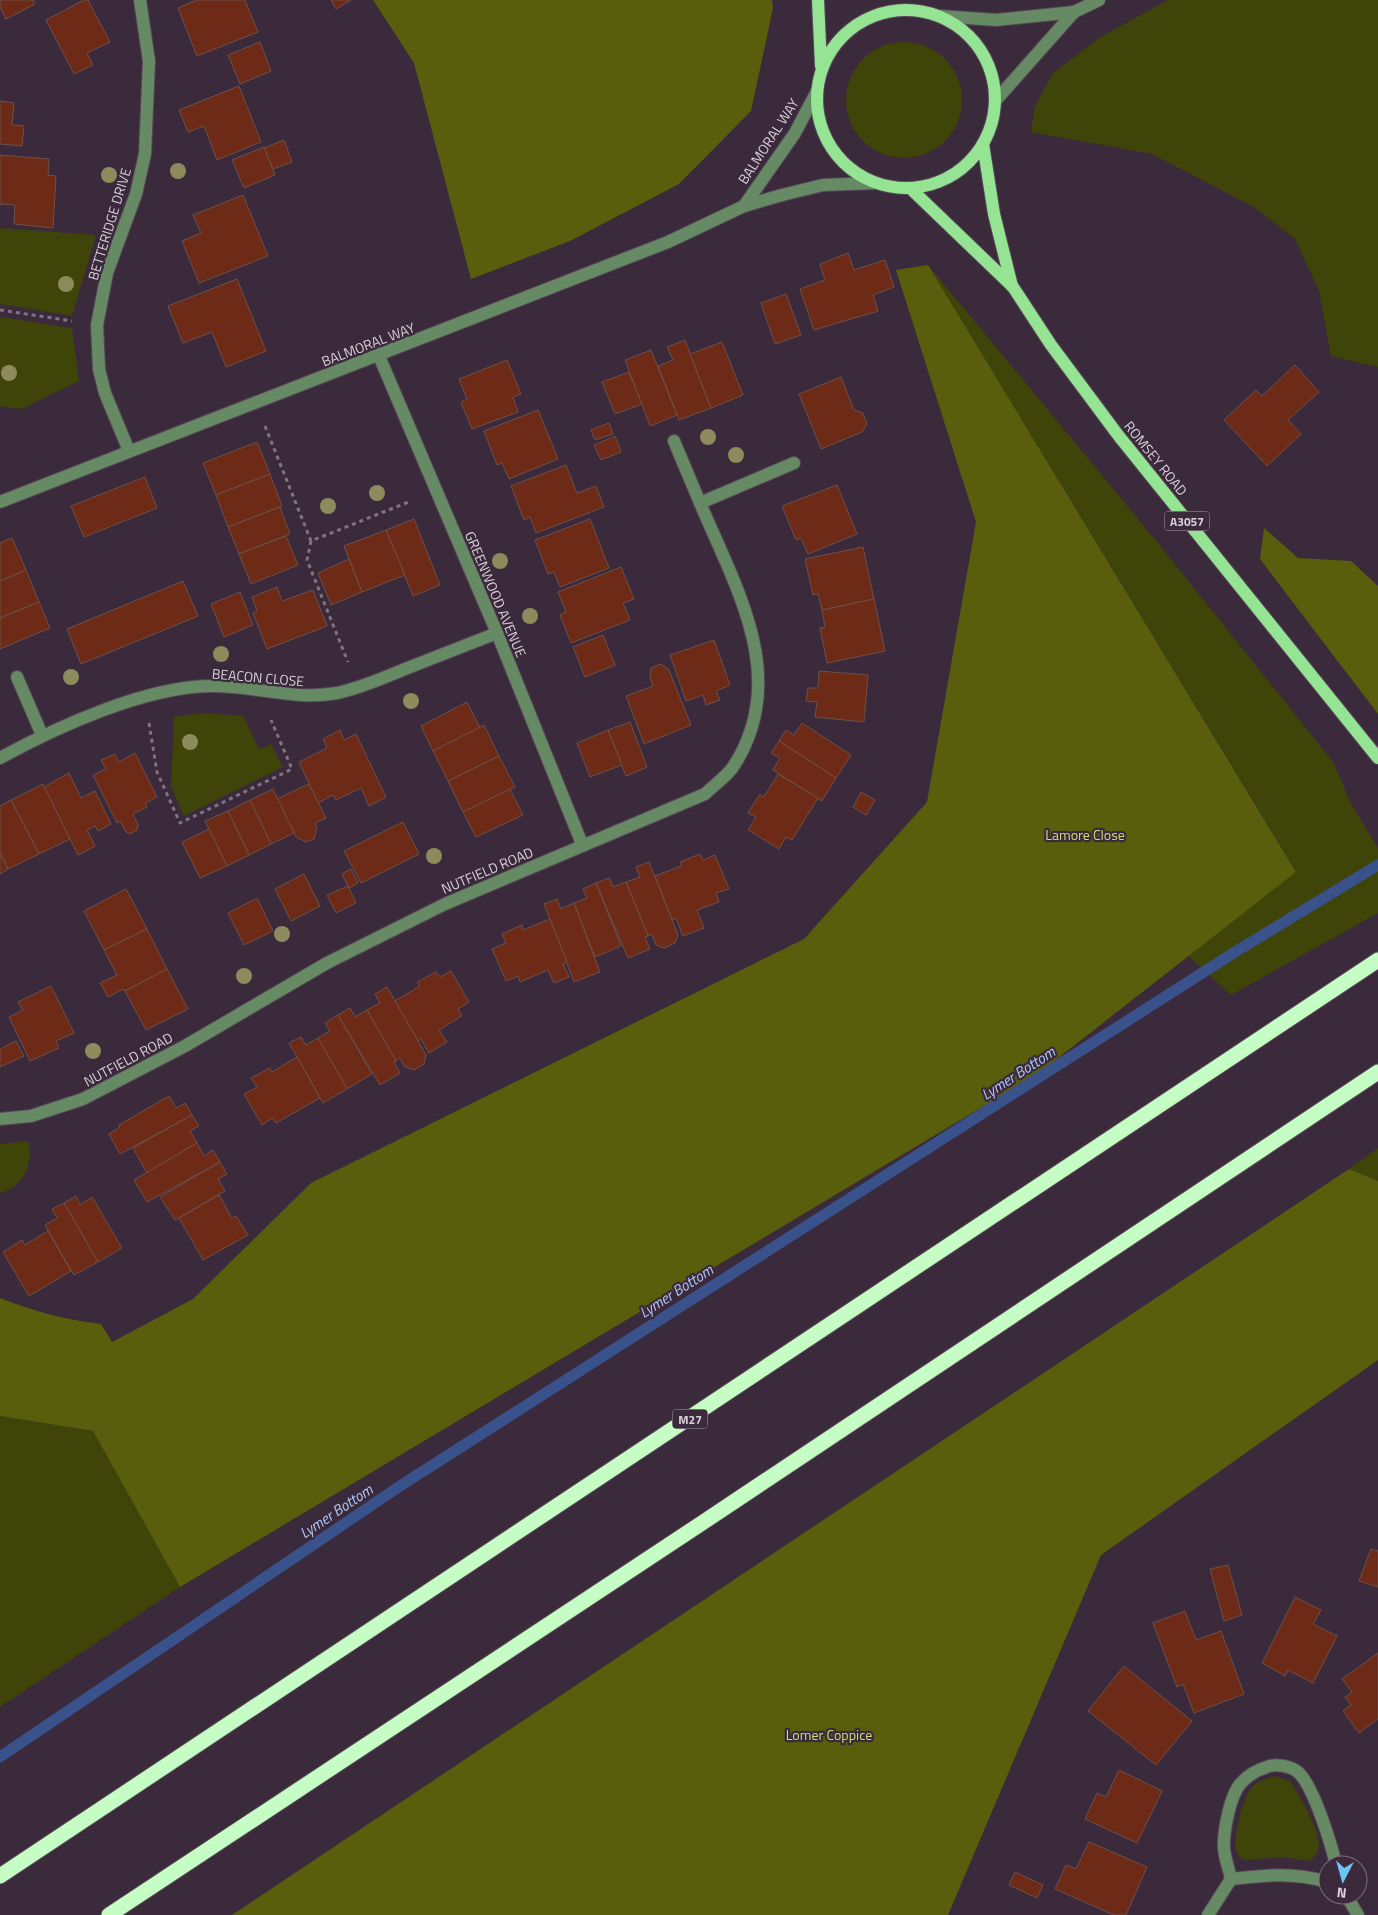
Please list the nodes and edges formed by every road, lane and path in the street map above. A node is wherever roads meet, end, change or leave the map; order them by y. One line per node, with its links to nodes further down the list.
1 (140, 0): 17 (street, BETTERIDGE DRIVE)
2 (818, 0): 8 (main road)
3 (894, 0): 5 (main road)
4 (1098, 0): 6 (street)
5 (907, 10): 7 (main road); 8 (main road)
6 (1074, 12): 7 (street); 10 (street)
7 (940, 16): 10 (main road)
8 (821, 72): 9 (main road)
9 (817, 91): 12 (main road); 14 (street, BALMORAL WAY)
10 (996, 100): 11 (main road)
11 (984, 144): 13 (main road); 15 (main road, ROMSEY ROAD / A3057)
12 (876, 183): 13 (main road); 14 (street, BALMORAL WAY)
13 (910, 188): 15 (main road, ROMSEY ROAD / A3057)
14 (744, 206): 18 (street, BALMORAL WAY)
15 (1013, 287): 33 (main road, ROMSEY ROAD / A3057)
16 (0, 310): 17 (path)
17 (97, 325): 21 (street, BETTERIDGE DRIVE)
18 (379, 356): 19 (street, BALMORAL WAY); 23 (street, GREENWOOD AVENUE)
19 (256, 403): 21 (street, BALMORAL WAY); 26 (path)
20 (674, 441): 25 (street, NUTFIELD ROAD)
21 (129, 451): 24 (street, BALMORAL WAY)
22 (794, 463): 25 (street)
23 (435, 492): 26 (path); 27 (street, GREENWOOD AVENUE)
24 (0, 502)
25 (700, 503): 35 (street, NUTFIELD ROAD)
26 (311, 541): 29 (path)
27 (497, 633): 29 (street, BEACON CLOSE); 35 (street, GREENWOOD AVENUE)
28 (17, 677): 32 (street)
29 (358, 687): 30 (street, BEACON CLOSE)
30 (258, 692): 31 (street, BEACON CLOSE); 31 (path)
31 (145, 697): 32 (street, BEACON CLOSE)
32 (42, 735): 34 (street, BEACON CLOSE)
33 (1375, 753)
34 (0, 758)
35 (582, 844): 38 (street, NUTFIELD ROAD)
36 (1378, 960): 40 (highway, M27)
37 (1378, 1072): 43 (highway)
38 (0, 1119)
39 (1333, 1855): 41 (street)
40 (0, 1876)
41 (1231, 1879): 42 (street); 44 (street)
42 (1318, 1879)
43 (109, 1915)
44 (1208, 1915)

